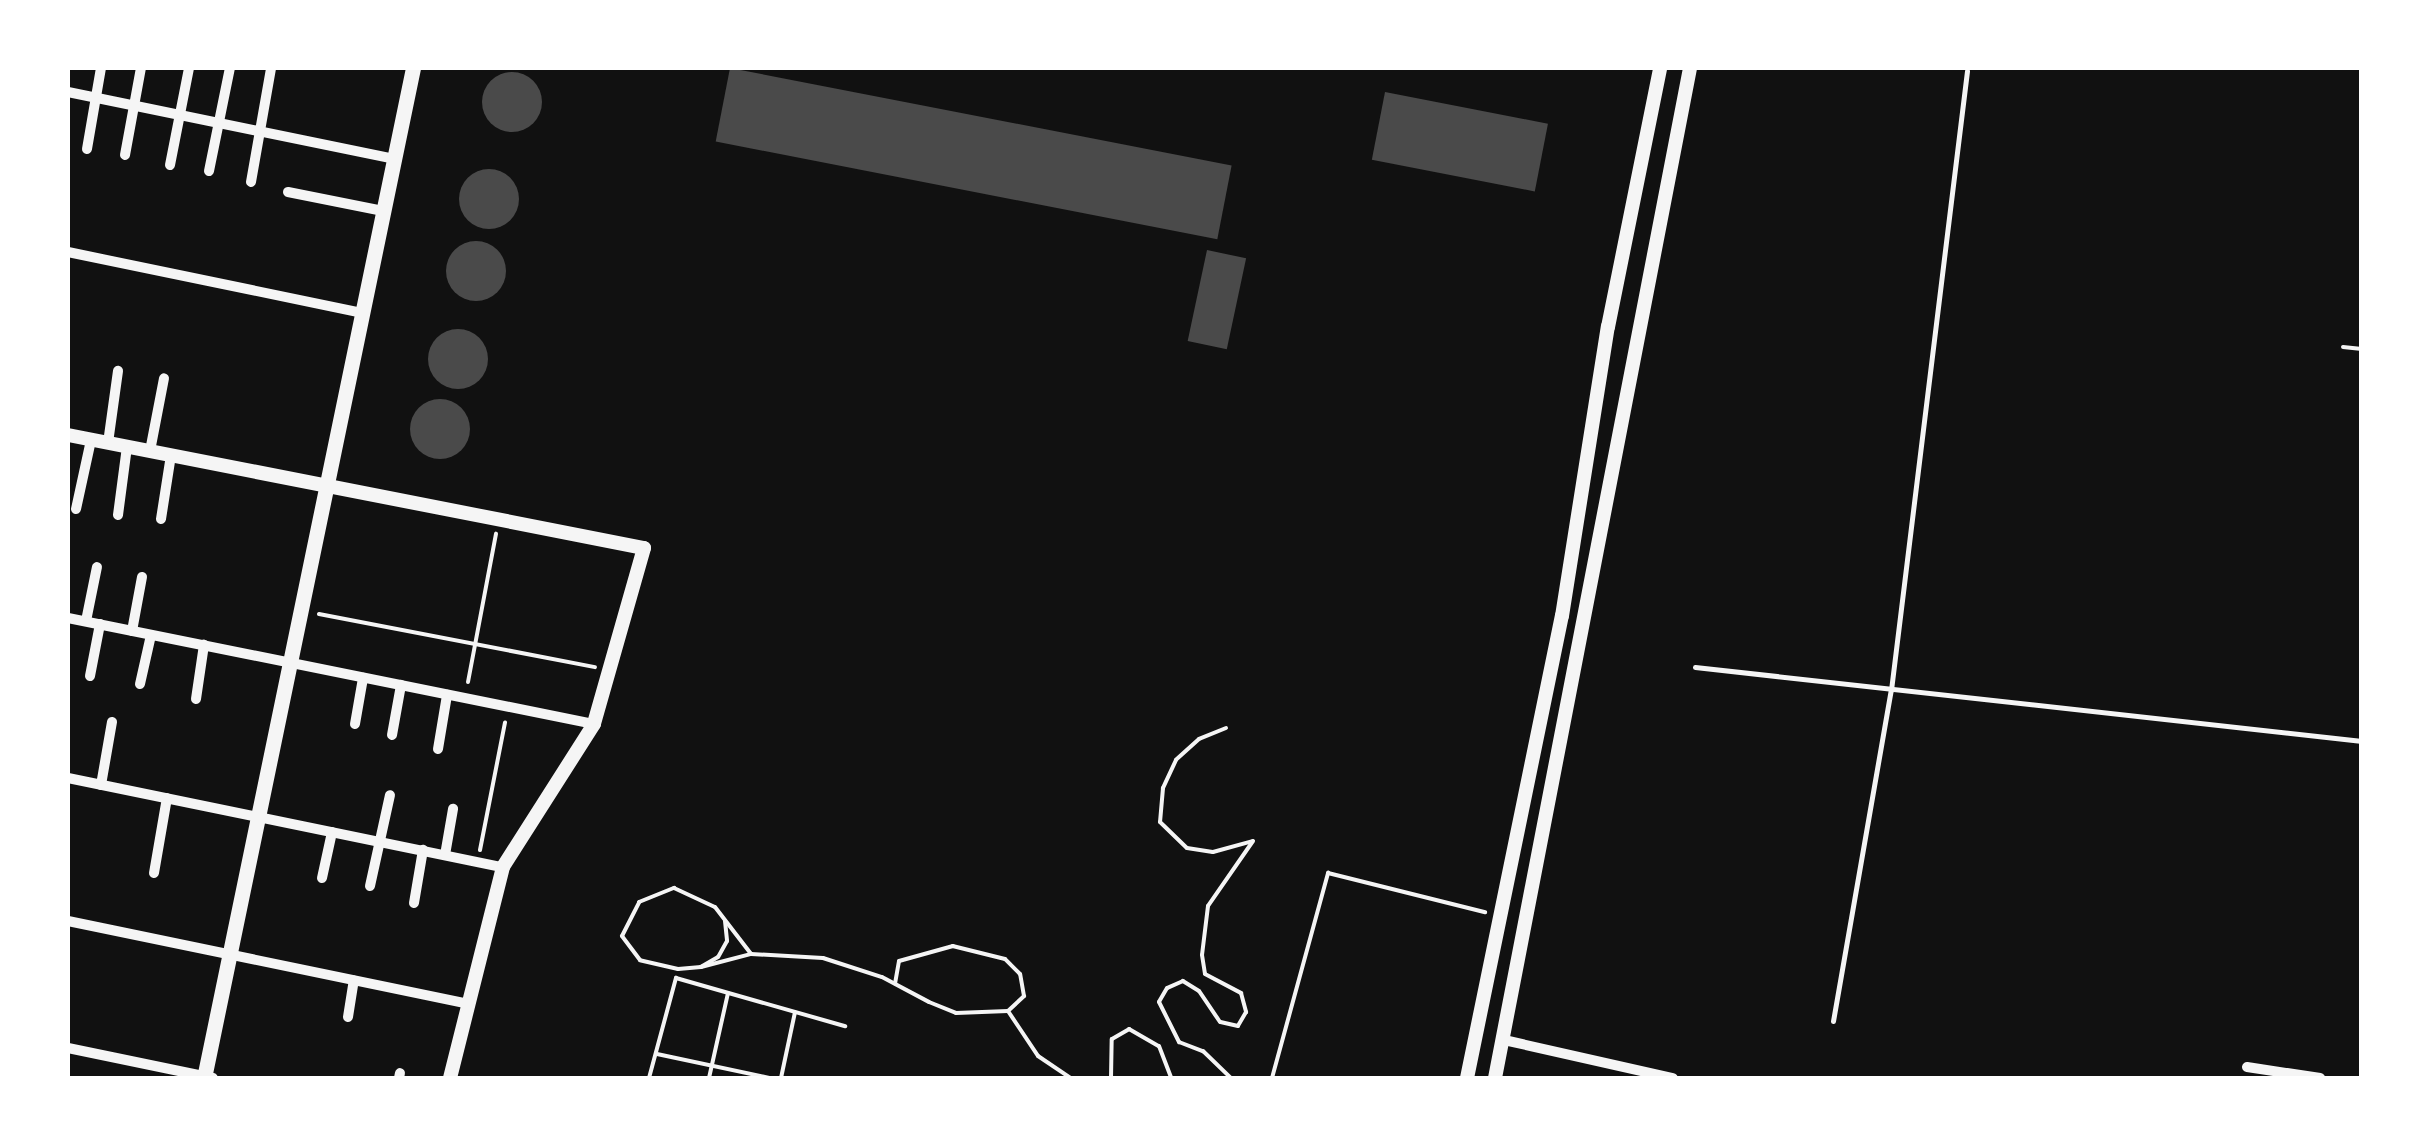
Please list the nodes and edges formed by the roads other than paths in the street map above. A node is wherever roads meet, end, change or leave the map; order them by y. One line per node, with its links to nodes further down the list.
1 (101, 68): 11 (street)
2 (141, 68): 12 (street)
3 (190, 68): 13 (street)
4 (230, 68): 14 (street)
5 (413, 68): 18 (main road)
6 (1660, 68): 87 (street)
7 (1690, 68): 82 (street)
8 (271, 69): 15 (street)
9 (1966, 71): 52 (lane)
10 (68, 92): 11 (street)
11 (95, 97): 12 (street); 16 (street)
12 (134, 104): 13 (street); 17 (street)
13 (180, 112): 14 (street); 19 (street)
14 (220, 120): 15 (street); 20 (street)
15 (260, 128): 18 (street); 21 (street)
16 (87, 149)
17 (125, 155)
18 (394, 159): 23 (main road)
19 (170, 164)
20 (209, 171)
21 (251, 182)
22 (288, 192): 23 (street)
23 (384, 211): 25 (main road)
24 (68, 252): 25 (street)
25 (362, 312): 34 (main road)
26 (118, 371): 30 (street)
27 (164, 378): 32 (street)
28 (68, 435): 29 (street)
29 (91, 440): 30 (street); 35 (street)
30 (108, 443): 31 (street)
31 (128, 447): 32 (street); 36 (street)
32 (150, 451): 33 (street)
33 (171, 455): 34 (street); 37 (street)
34 (326, 486): 46 (main road); 57 (street)
35 (76, 510)
36 (118, 515)
37 (160, 520)
38 (97, 567): 41 (street)
39 (142, 577): 43 (street)
40 (68, 618): 41 (street)
41 (86, 621): 42 (street)
42 (100, 624): 43 (street); 48 (street)
43 (132, 631): 44 (street)
44 (151, 635): 45 (street); 50 (street)
45 (204, 646): 46 (street); 54 (street)
46 (290, 663): 49 (street); 66 (main road)
47 (1695, 667): 52 (lane)
48 (90, 676)
49 (363, 678): 51 (street); 56 (street)
50 (140, 684)
51 (401, 685): 53 (street); 58 (street)
52 (1891, 690): 59 (lane); 81 (lane)
53 (447, 695): 57 (street); 60 (street)
54 (196, 699)
55 (112, 722): 62 (street)
56 (355, 724)
57 (594, 724): 71 (street)
58 (392, 735)
59 (2362, 742)
60 (438, 749)
61 (68, 778): 62 (street)
62 (101, 785): 64 (street)
63 (390, 794): 68 (street)
64 (167, 798): 66 (street); 72 (street)
65 (452, 809): 70 (street)
66 (258, 817): 67 (street); 77 (main road)
67 (332, 832): 68 (street); 73 (street)
68 (380, 842): 69 (street); 74 (street)
69 (423, 850): 70 (street); 75 (street)
70 (445, 855): 71 (street)
71 (504, 867): 79 (street)
72 (154, 873)
73 (322, 878)
74 (370, 886)
75 (414, 903)
76 (68, 922): 77 (street)
77 (229, 954): 78 (street); 85 (main road)
78 (354, 980): 79 (street); 80 (street)
79 (469, 1004): 86 (street)
80 (348, 1016)
81 (1834, 1021)
82 (1504, 1040): 88 (street); 89 (street)
83 (68, 1048): 85 (street)
84 (2247, 1067): 90 (street)
85 (207, 1078)
86 (450, 1078)
87 (1467, 1078)
88 (1495, 1078)
89 (1673, 1078)
90 (2320, 1078)

